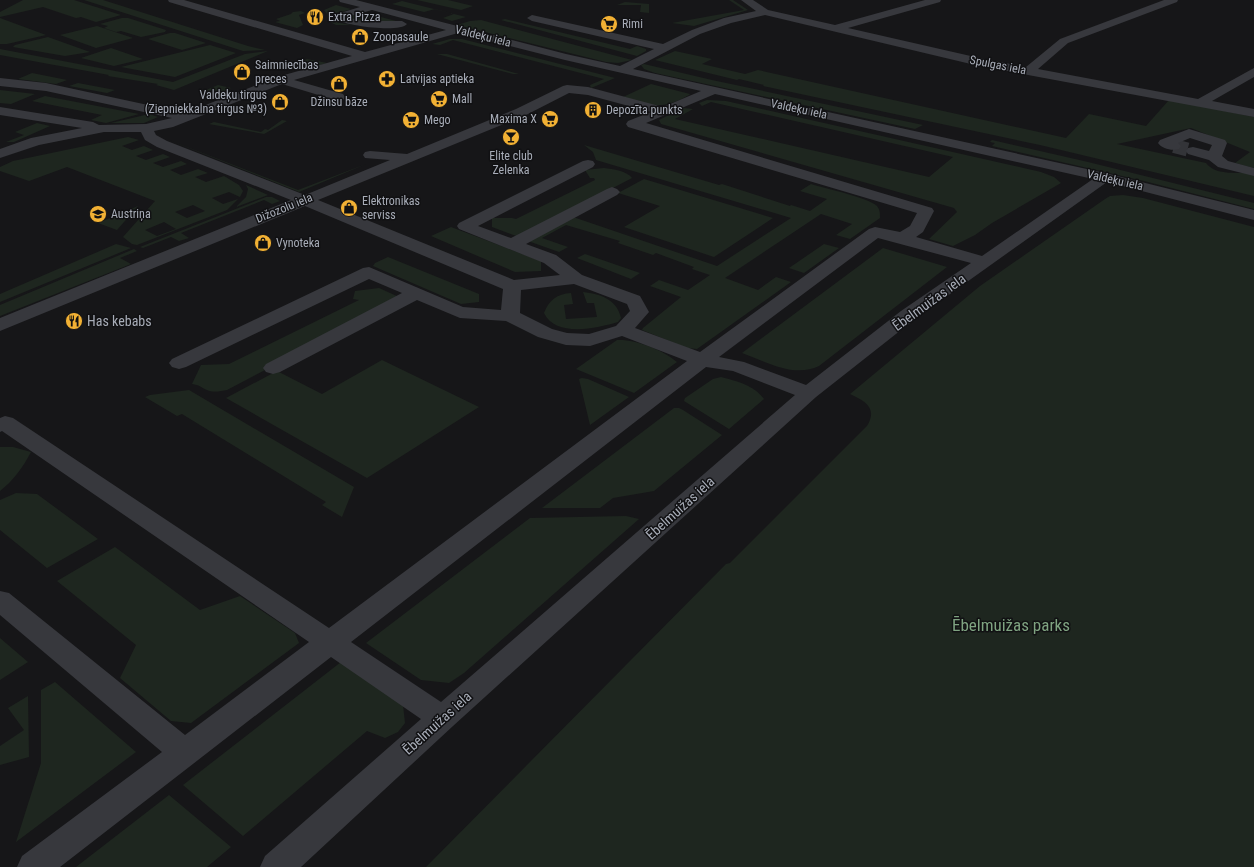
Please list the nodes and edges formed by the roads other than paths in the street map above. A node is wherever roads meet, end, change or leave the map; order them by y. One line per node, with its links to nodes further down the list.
1 (173, 0): 13 (street)
2 (344, 0): 6 (street, Valdeķu iela)
3 (746, 0): 7 (street, Spulgas iela)
4 (936, 0): 10 (street)
5 (1173, 0): 15 (street)
6 (373, 8): 9 (street, Valdeķu iela); 9 (street)
7 (765, 12): 10 (street, Spulgas iela); 12 (street)
8 (532, 18): 12 (street)
9 (437, 24): 11 (street, Valdeķu iela)
10 (834, 29): 15 (street, Spulgas iela)
11 (457, 30): 13 (street); 14 (street, Valdeķu iela)
12 (665, 48): 14 (street)
13 (365, 56): 17 (street)
14 (621, 70): 19 (street, Valdeķu iela)
15 (1028, 71): 21 (street, Spulgas iela)
16 (1254, 72): 21 (street)
17 (281, 80): 20 (street); 26 (street)
18 (0, 82): 26 (street)
19 (714, 90): 22 (street); 38 (street, Valdeķu iela)
20 (339, 97)
21 (1200, 103): 25 (street, Spulgas iela)
22 (674, 107): 23 (street); 35 (street, Dižozolu iela); 42 (street)
23 (698, 107)
24 (0, 111): 28 (street)
25 (1254, 113)
26 (193, 115): 27 (street); 29 (street)
27 (223, 117)
28 (104, 128): 29 (street); 32 (street)
29 (146, 128): 40 (street)
30 (1174, 146): 34 (street)
31 (1193, 151): 34 (street)
32 (0, 154)
33 (370, 155): 35 (street)
34 (1214, 157): 37 (street)
35 (408, 158): 40 (street, Dižozolu iela)
36 (588, 164): 43 (street)
37 (1254, 172)
38 (1105, 177): 41 (street, Valdeķu iela); 44 (street, Ēbelmuižas iela)
39 (612, 192): 43 (street)
40 (304, 200): 46 (street); 49 (street, Dižozolu iela)
41 (1254, 215)
42 (902, 238): 44 (street); 51 (street)
43 (513, 244): 45 (street)
44 (985, 262): 54 (street, Ēbelmuižas iela)
45 (576, 279): 46 (street); 50 (street)
46 (512, 286): 48 (street)
47 (416, 293): 48 (street); 52 (street); 53 (street)
48 (510, 316): 50 (street)
49 (0, 325)
50 (624, 330): 51 (street)
51 (702, 360): 54 (street); 57 (street)
52 (180, 363)
53 (273, 368)
54 (808, 394): 58 (street, Ēbelmuižas iela)
55 (0, 426): 57 (street)
56 (0, 600): 59 (street)
57 (331, 642): 58 (street); 59 (street)
58 (442, 718): 61 (street, Ēbelmuižas iela)
59 (184, 752): 60 (street)
60 (34, 867)
61 (277, 867)

